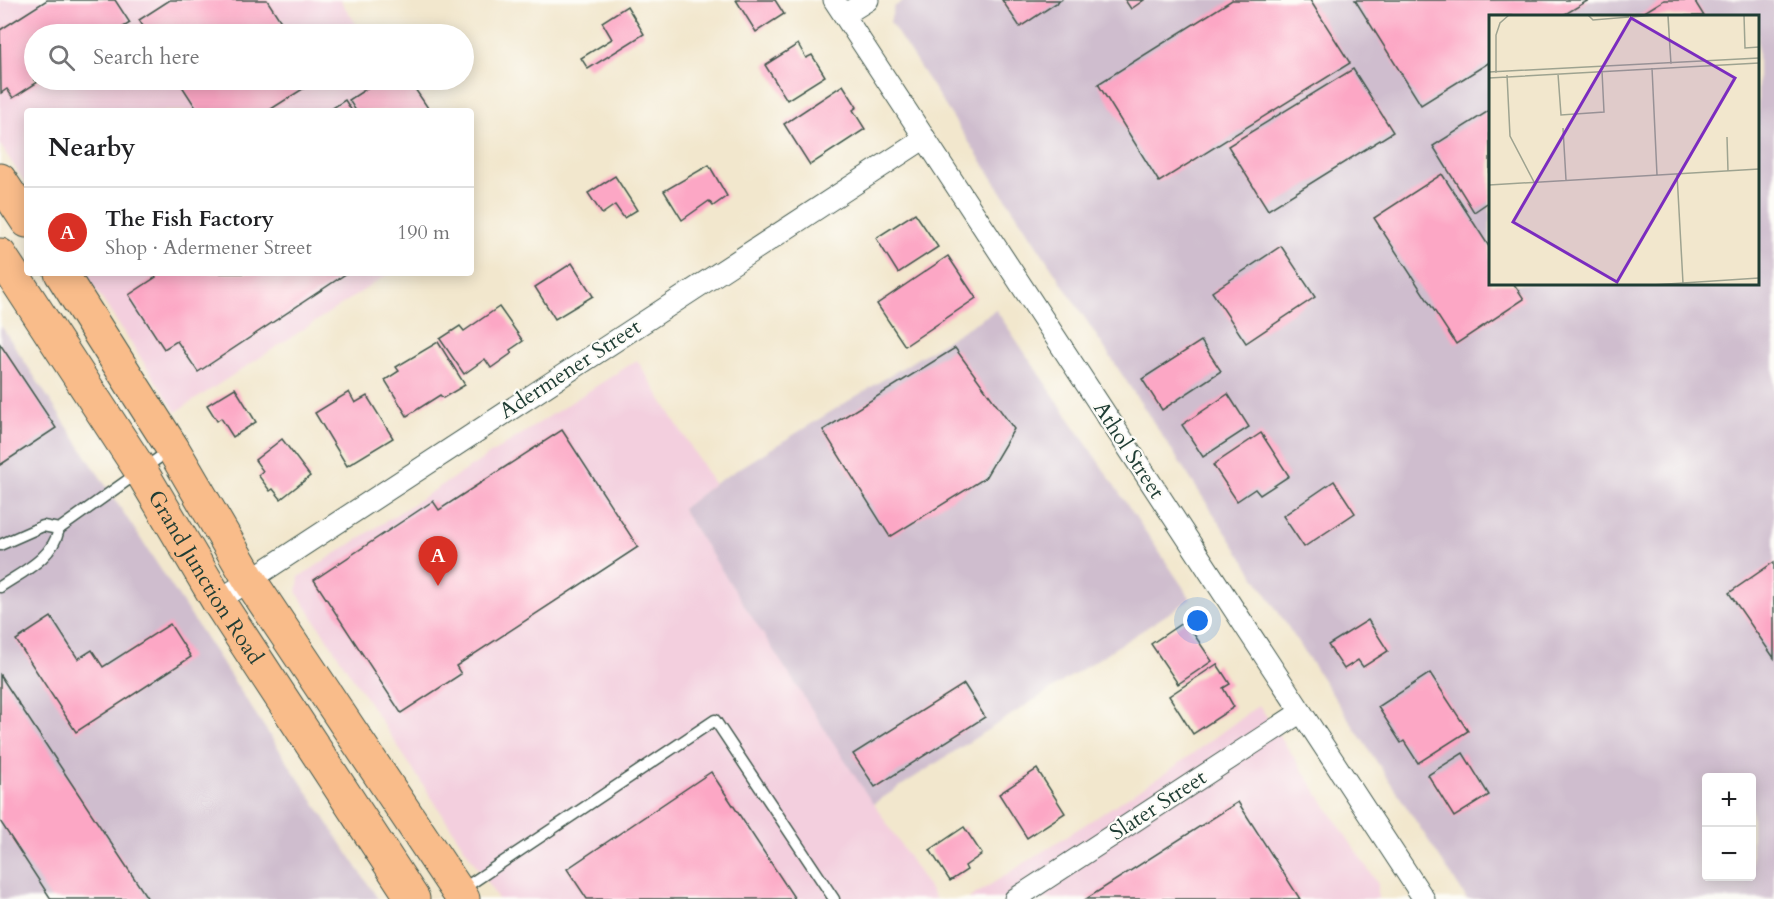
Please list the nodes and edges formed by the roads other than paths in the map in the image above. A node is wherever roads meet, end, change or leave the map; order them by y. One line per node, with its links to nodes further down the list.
1 (868, 0): 2 (street)
2 (839, 8): 3 (street, Athol Street)
3 (925, 138): 12 (street, Adermener Street); 15 (street, Athol Street)
4 (0, 180): 5 (highway)
5 (24, 216)
6 (0, 255): 9 (highway, Grand Junction Road)
7 (63, 276): 8 (highway, Grand Junction Road)
8 (173, 448): 9 (lane); 12 (highway, Grand Junction Road)
9 (141, 471): 10 (lane); 14 (highway, Grand Junction Road)
10 (59, 529): 11 (lane); 13 (lane)
11 (0, 545)
12 (249, 579): 14 (street, Adermener Street); 16 (highway, Grand Junction Road)
13 (0, 587)
14 (218, 601): 17 (highway, Grand Junction Road)
15 (1301, 712): 19 (street, Slater Street); 20 (street, Athol Street)
16 (460, 896): 18 (lane)
17 (413, 899)
18 (834, 899)
19 (1015, 899)
20 (1424, 899)

